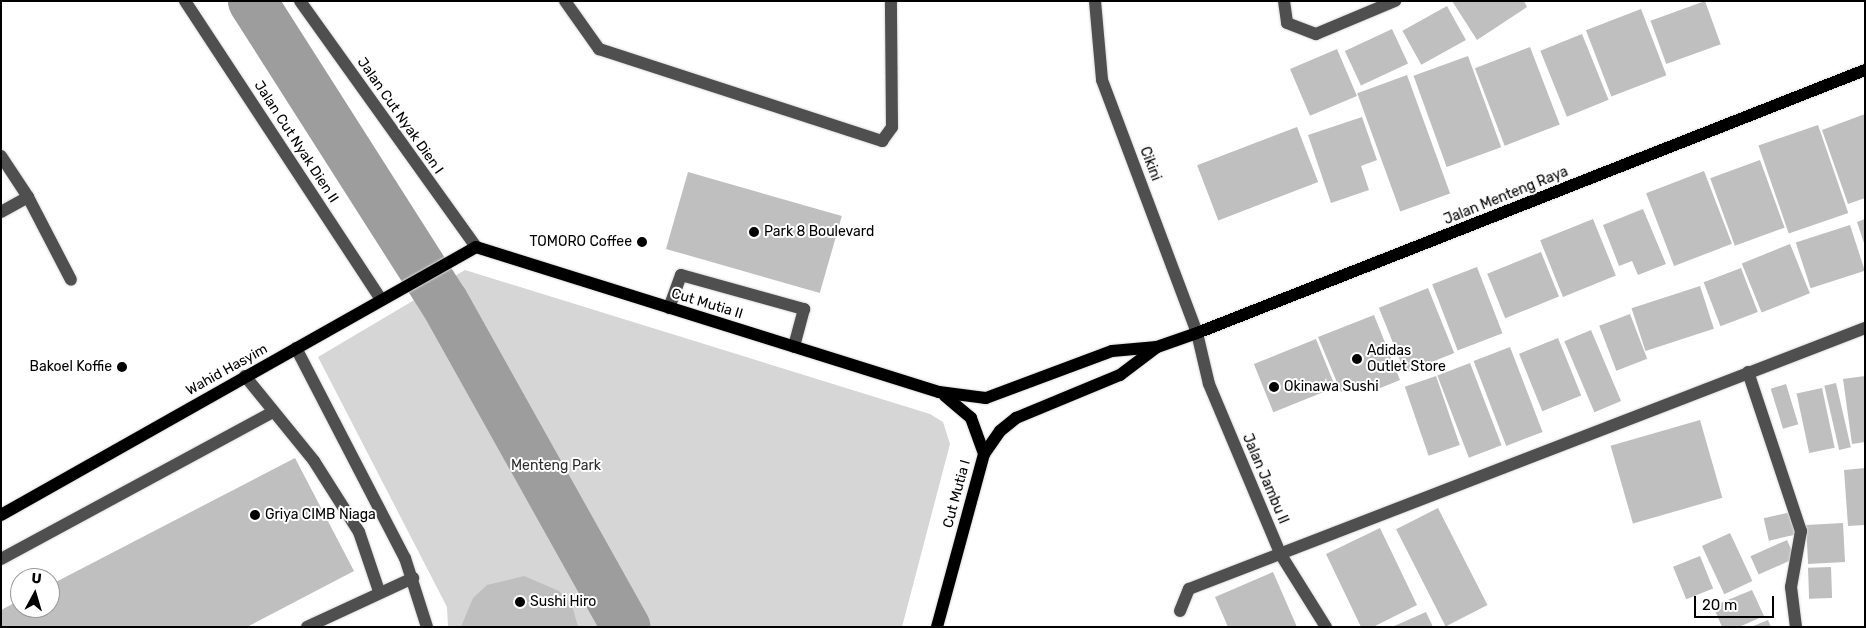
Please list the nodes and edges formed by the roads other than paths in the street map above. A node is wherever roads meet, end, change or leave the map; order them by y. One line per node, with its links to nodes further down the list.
1 (185, 1): 14 (street, Jalan Cut Nyak Dien II)
2 (300, 1): 12 (street, Jalan Cut Nyak Dien I)
3 (565, 1): 4 (street)
4 (891, 1)
5 (1094, 1): 17 (street, Cikini)
6 (1284, 1): 7 (street)
7 (1395, 1)
8 (1865, 70): 17 (main road, Jalan Menteng Raya)
9 (1, 156): 10 (street)
10 (28, 197): 11 (street); 13 (street)
11 (1, 212)
12 (471, 249): 14 (main road, Wahid Hasyim); 15 (main road, Cut Mutia II)
13 (71, 280)
14 (385, 297): 19 (main road, Wahid Hasyim)
15 (670, 308): 18 (main road, Cut Mutia II); 18 (street)
16 (1865, 328): 21 (street)
17 (1198, 333): 20 (main road, Jalan Menteng Raya); 27 (street, Jalan Jambu II)
18 (794, 347): 23 (main road, Cut Mutia II)
19 (296, 348): 22 (main road, Wahid Hasyim); 29 (street)
20 (1157, 348): 23 (main road, Cut Mutia II); 25 (main road, Cut Mutia I)
21 (1748, 372): 27 (street); 36 (street)
22 (245, 376): 24 (street); 26 (main road, Wahid Hasyim)
23 (939, 392): 25 (main road, Cut Mutia II)
24 (271, 412): 28 (street); 30 (street)
25 (984, 454): 34 (main road, Cut Mutia I)
26 (1, 515)
27 (1281, 555): 31 (street); 35 (street, Jalan Jambu II)
28 (1, 559)
29 (413, 578): 30 (street); 33 (street)
30 (380, 592): 32 (street)
31 (1180, 611)
32 (307, 627)
33 (427, 627)
34 (937, 627)
35 (1326, 627)
36 (1796, 627)

